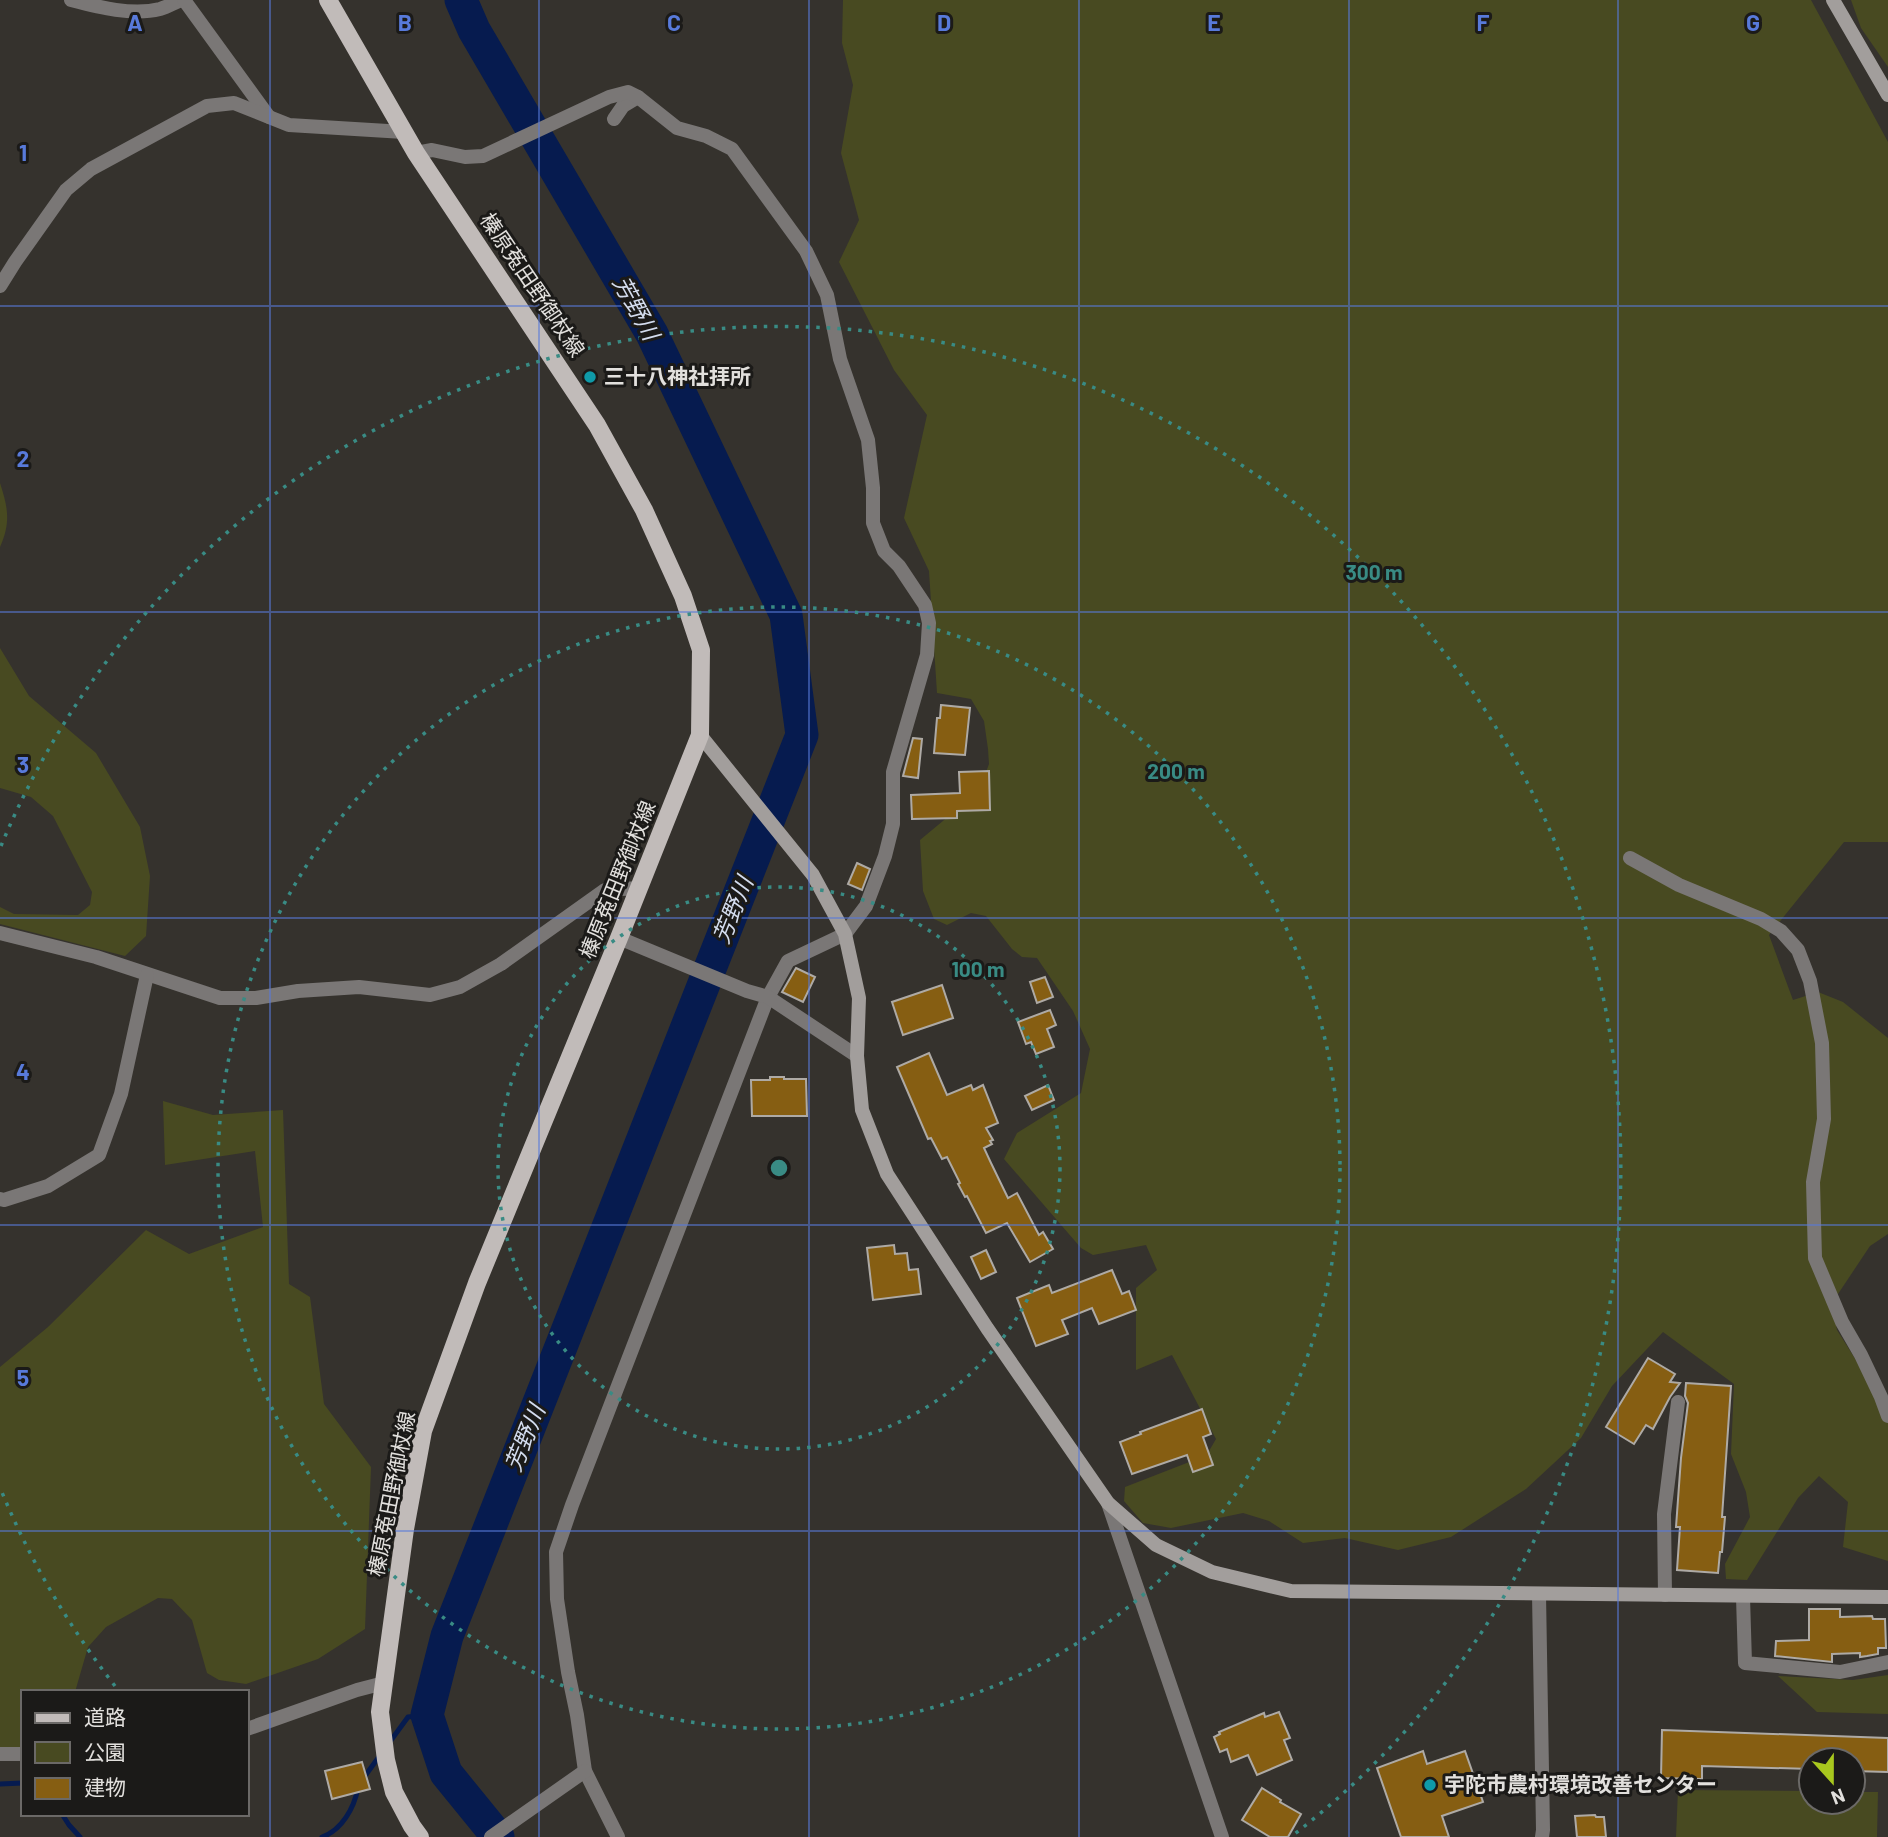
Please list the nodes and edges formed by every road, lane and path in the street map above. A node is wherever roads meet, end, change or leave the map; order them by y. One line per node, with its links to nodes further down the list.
1 (71, 0): 2 (street)
2 (182, 0): 7 (street)
3 (328, 0): 9 (main road, 榛原菟田野御杖線)
4 (1833, 0): 5 (street)
5 (1888, 95)
6 (638, 97): 8 (street); 10 (street); 16 (street)
7 (269, 117): 9 (street); 11 (street)
8 (614, 119)
9 (404, 132): 10 (main road, 榛原菟田野御杖線)
10 (416, 153): 12 (main road, 榛原菟田野御杖線)
11 (0, 286)
12 (704, 740): 14 (main road, 榛原菟田野御杖線); 16 (street)
13 (1630, 858): 23 (street)
14 (639, 888): 17 (main road, 榛原菟田野御杖線); 18 (street)
15 (0, 933): 18 (street)
16 (845, 934): 19 (street); 20 (street)
17 (626, 941): 19 (street); 30 (main road, 榛原菟田野御杖線)
18 (148, 975): 21 (street)
19 (768, 998): 20 (street); 34 (street)
20 (857, 1056): 24 (street)
21 (0, 1199)
22 (1678, 1402): 26 (street)
23 (1888, 1416)
24 (1108, 1503): 25 (street); 38 (street)
25 (1539, 1594): 26 (street); 39 (street)
26 (1665, 1595): 27 (street)
27 (1743, 1597): 28 (street); 29 (street)
28 (1888, 1597)
29 (1888, 1662)
30 (384, 1683): 31 (street); 35 (main road, 榛原菟田野御杖線)
31 (248, 1729)
32 (0, 1754): 33 (street)
33 (21, 1754)
34 (585, 1771): 36 (street); 37 (street)
35 (420, 1837)
36 (491, 1837)
37 (618, 1837)
38 (1222, 1837)
39 (1542, 1837)

